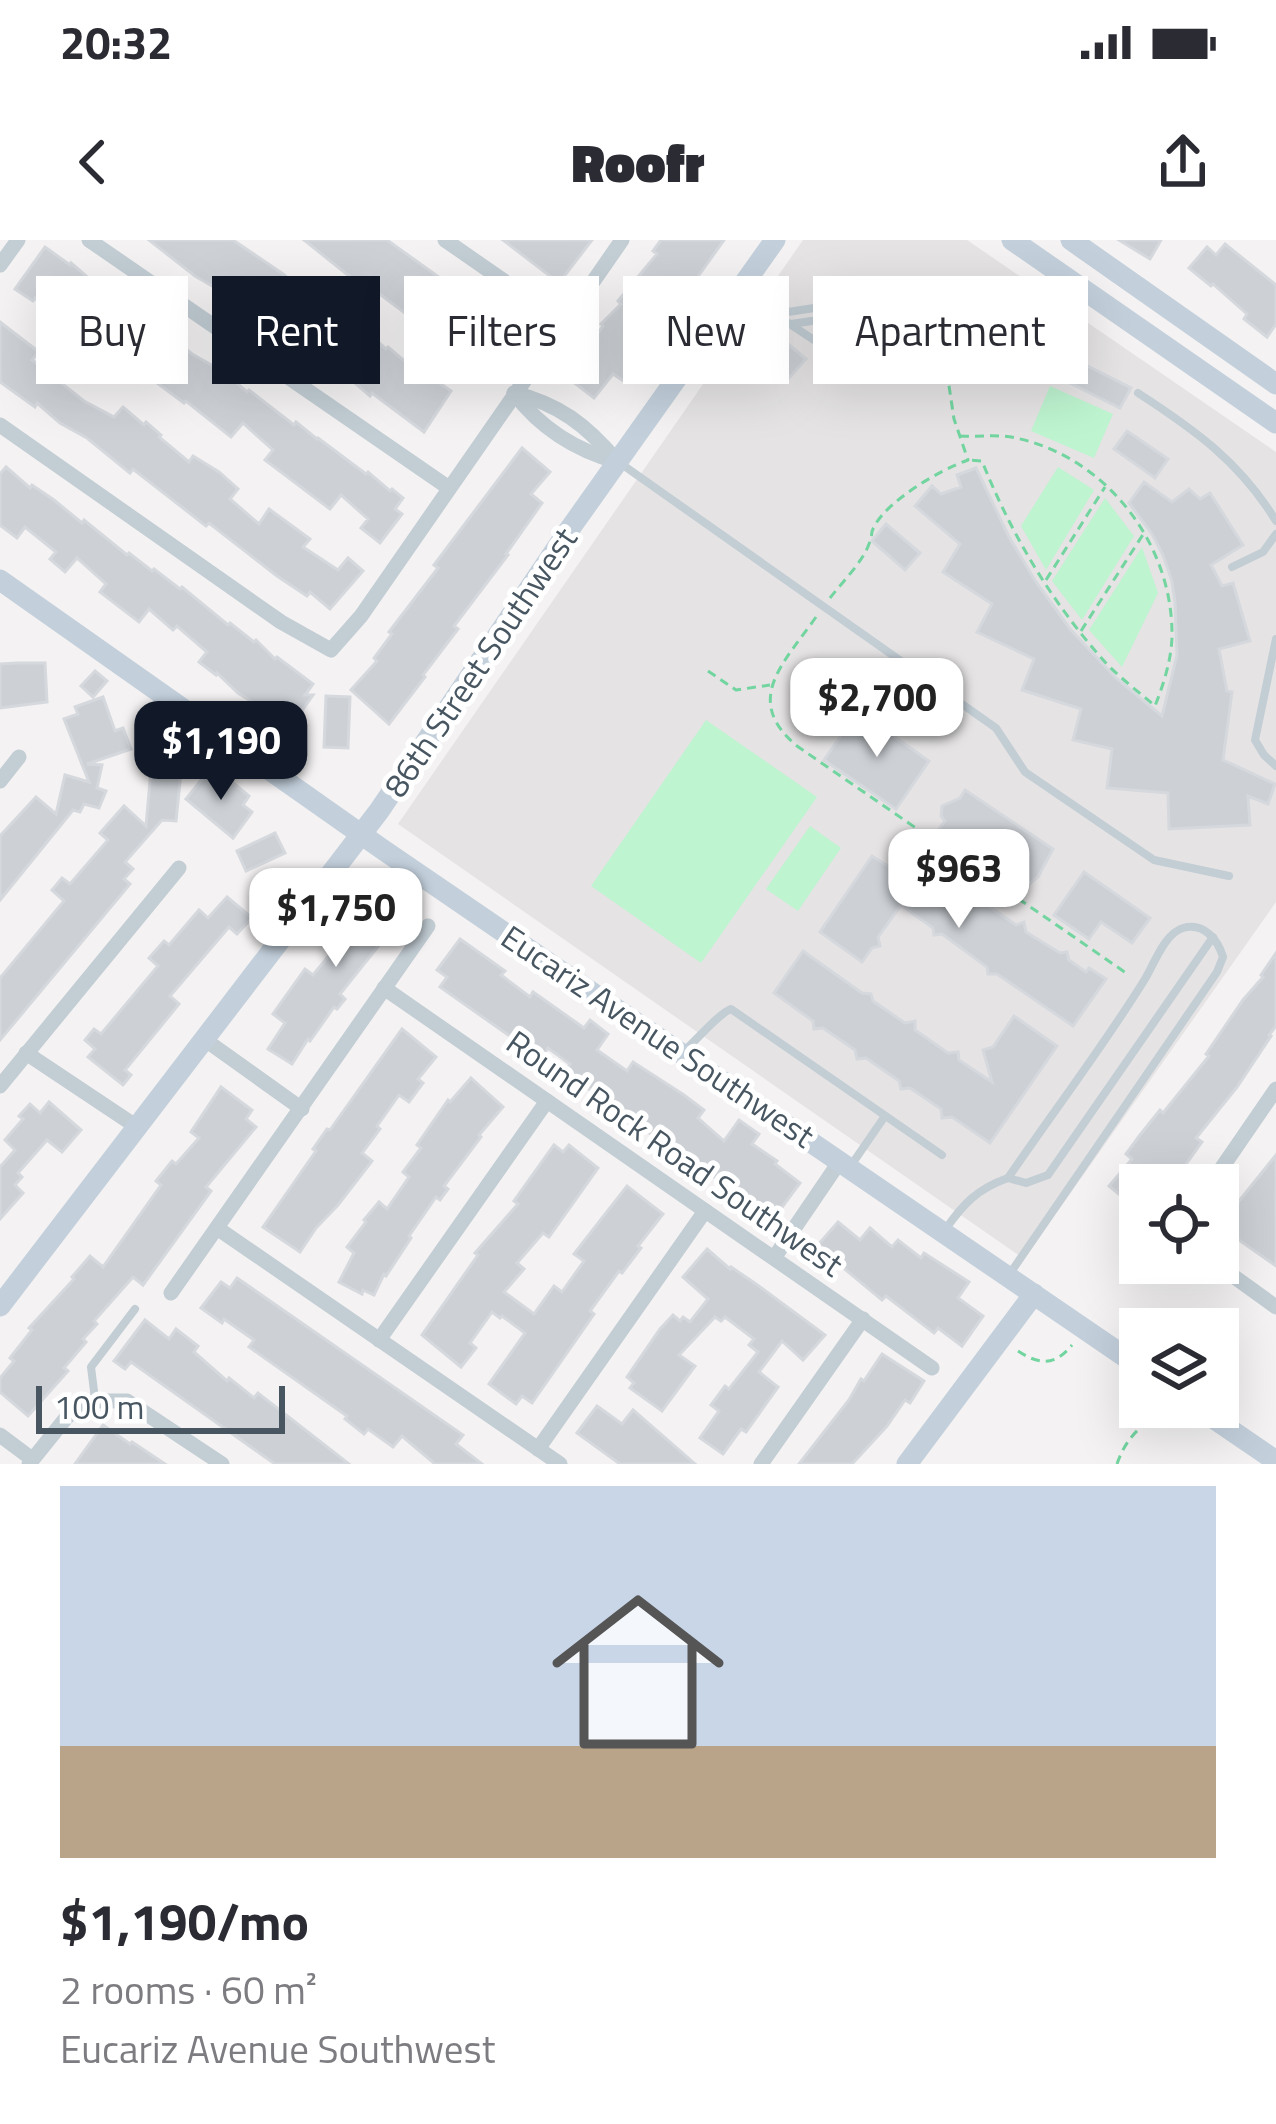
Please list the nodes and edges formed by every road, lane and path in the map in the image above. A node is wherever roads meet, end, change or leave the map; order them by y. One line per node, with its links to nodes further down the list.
1 (18, 240): 8 (street)
2 (89, 240): 29 (street)
3 (445, 240): 9 (street)
4 (622, 240): 10 (street)
5 (775, 240): 11 (street, 86th Street Southwest)
6 (1012, 240): 12 (street)
7 (1077, 242): 20 (street)
8 (0, 266)
9 (497, 276)
10 (596, 276)
11 (750, 276)
12 (1064, 276)
13 (1088, 292): 23 (street)
14 (813, 321): 15 (lane)
15 (790, 324): 16 (lane)
16 (811, 339)
17 (520, 384): 21 (street)
18 (674, 384): 27 (street, 86th Street Southwest)
19 (948, 384): 25 (path)
20 (1276, 384)
21 (514, 393): 27 (street); 29 (street)
22 (1138, 393): 30 (lane)
23 (1276, 423)
24 (0, 424): 29 (street)
25 (960, 436): 26 (path); 28 (path)
26 (968, 460): 35 (path); 36 (path)
27 (618, 463): 45 (street, 86th Street Southwest); 47 (lane)
28 (1106, 485): 31 (path); 35 (path)
29 (448, 488)
30 (1276, 521)
31 (1144, 533): 38 (path); 38 (path)
32 (1276, 534): 33 (lane)
33 (1232, 567)
34 (0, 580): 45 (street, Eucariz Avenue Southwest)
35 (1045, 582): 38 (path)
36 (829, 600)
37 (817, 616): 41 (path)
38 (1080, 632)
39 (1276, 639): 43 (lane)
40 (709, 671): 41 (path)
41 (772, 684): 50 (path)
42 (19, 758): 44 (street)
43 (1276, 766)
44 (0, 781)
45 (361, 834): 52 (street, 86th Street Southwest); 54 (street, Eucariz Avenue Southwest)
46 (179, 868): 53 (street)
47 (1229, 876)
48 (428, 926): 51 (street)
49 (1213, 937): 64 (lane); 64 (lane); 69 (lane)
50 (1129, 975)
51 (384, 988): 57 (street, Round Rock Road Southwest); 58 (street)
52 (204, 1040): 58 (street); 60 (street, 86th Street Southwest)
53 (26, 1053): 55 (street); 60 (street)
54 (682, 1053): 59 (lane); 63 (street, Eucariz Avenue Southwest)
55 (0, 1086)
56 (1276, 1089): 62 (street)
57 (547, 1101): 65 (street, Round Rock Road Southwest); 77 (street)
58 (302, 1109): 66 (street)
59 (885, 1116): 61 (lane); 63 (lane)
60 (137, 1127): 73 (street, 86th Street Southwest)
61 (942, 1155)
62 (1224, 1164)
63 (845, 1165): 67 (street, Eucariz Avenue Southwest); 68 (street)
64 (1008, 1178): 67 (lane)
65 (705, 1211): 68 (street, Round Rock Road Southwest); 86 (street)
66 (217, 1228): 71 (street); 77 (street)
67 (943, 1232): 69 (street, Eucariz Avenue Southwest)
68 (775, 1258): 76 (street, Round Rock Road Southwest)
69 (1008, 1276): 72 (street, Eucariz Avenue Southwest)
70 (1239, 1280): 74 (street)
71 (171, 1293)
72 (1034, 1294): 80 (street, Eucariz Avenue Southwest); 92 (street)
73 (0, 1306)
74 (1276, 1306)
75 (135, 1309): 82 (lane)
76 (863, 1319): 81 (street, Round Rock Road Southwest); 91 (street)
77 (379, 1340): 86 (street)
78 (1073, 1344): 79 (path)
79 (1018, 1351)
80 (1119, 1353)
81 (932, 1368)
82 (95, 1401): 88 (street); 89 (street)
83 (1139, 1428): 93 (path)
84 (1228, 1428): 87 (street)
85 (0, 1436): 88 (street)
86 (538, 1449): 90 (street)
87 (1276, 1461)
88 (30, 1462)
89 (222, 1464)
90 (560, 1464)
91 (761, 1464)
92 (907, 1464)
93 (1117, 1464)

